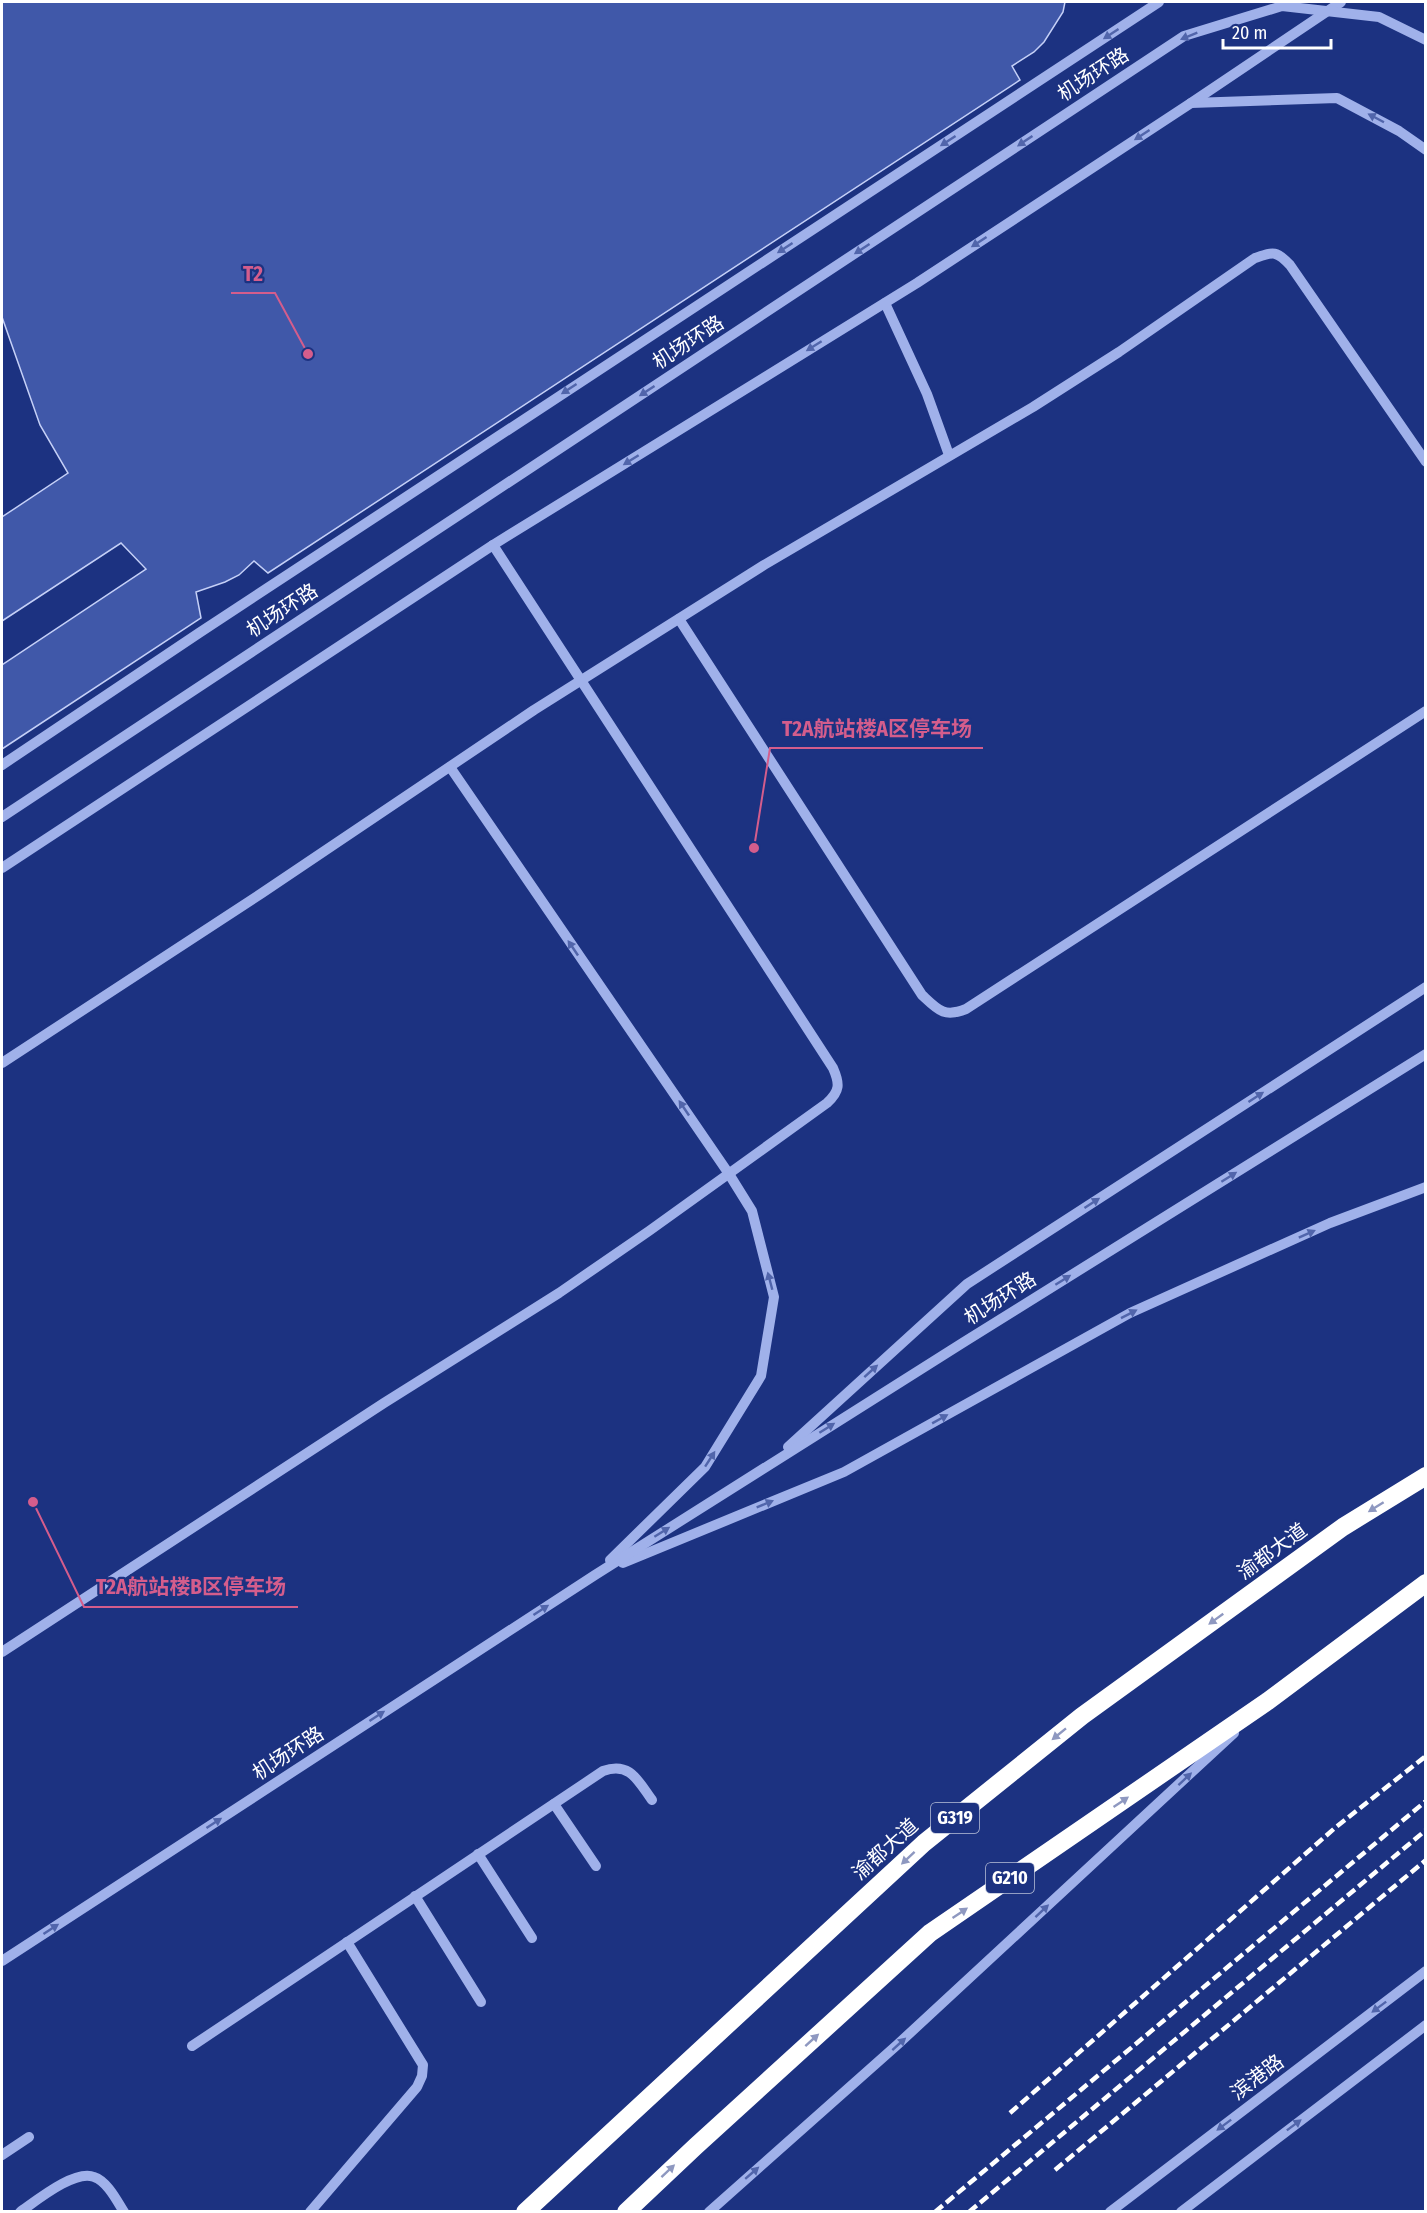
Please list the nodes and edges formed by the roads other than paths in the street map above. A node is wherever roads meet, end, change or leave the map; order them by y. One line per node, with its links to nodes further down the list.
1 (1160, 2): 13 (street, 机场环路, one-way to 13)
2 (1341, 2): 4 (street)
3 (1425, 40): 15 (street, 机场环路, one-way to 15, bridge)
4 (1191, 104): 5 (street, one-way to 4); 6 (street, one-way to 6)
5 (1425, 150)
6 (885, 303): 7 (street); 9 (street, one-way to 9)
7 (949, 455): 8 (street); 10 (street)
8 (1425, 462)
9 (493, 545): 11 (street); 16 (street)
10 (680, 619): 11 (street); 12 (street)
11 (582, 681): 14 (street); 20 (street)
12 (1425, 711)
13 (2, 765)
14 (450, 767): 19 (street); 20 (street, one-way to 14)
15 (2, 817)
16 (2, 868)
17 (1425, 987): 22 (street, one-way to 17)
18 (1425, 1054): 22 (street, 机场环路, one-way to 18)
19 (2, 1063)
20 (729, 1174): 24 (street, one-way to 20); 26 (street)
21 (1425, 1187): 24 (street, 机场环路, one-way to 21)
22 (765, 1467): 24 (street, 机场环路, one-way to 22)
23 (1425, 1476): 45 (highway, 渝都大道 / G319, one-way to 45)
24 (595, 1575): 35 (street, 机场环路, one-way to 24)
25 (1425, 1583): 27 (highway, G210)
26 (2, 1652)
27 (1268, 1701): 46 (highway, G210, one-way to 27); 47 (street, one-way to 27)
28 (652, 1800): 29 (street)
29 (554, 1804): 30 (street); 31 (street)
30 (478, 1854): 32 (street); 33 (street)
31 (596, 1866)
32 (415, 1896): 34 (street); 37 (street)
33 (532, 1938)
34 (347, 1942): 39 (street); 44 (street)
35 (2, 1961)
36 (1425, 1971): 48 (street, 滨港路, one-way to 48)
37 (481, 2002)
38 (1425, 2025): 49 (street, one-way to 38)
39 (192, 2046)
40 (28, 2137): 41 (street)
41 (2, 2155)
42 (20, 2211): 43 (street)
43 (124, 2211)
44 (310, 2211)
45 (525, 2211)
46 (626, 2211)
47 (709, 2211)
48 (1110, 2211)
49 (1181, 2211)

